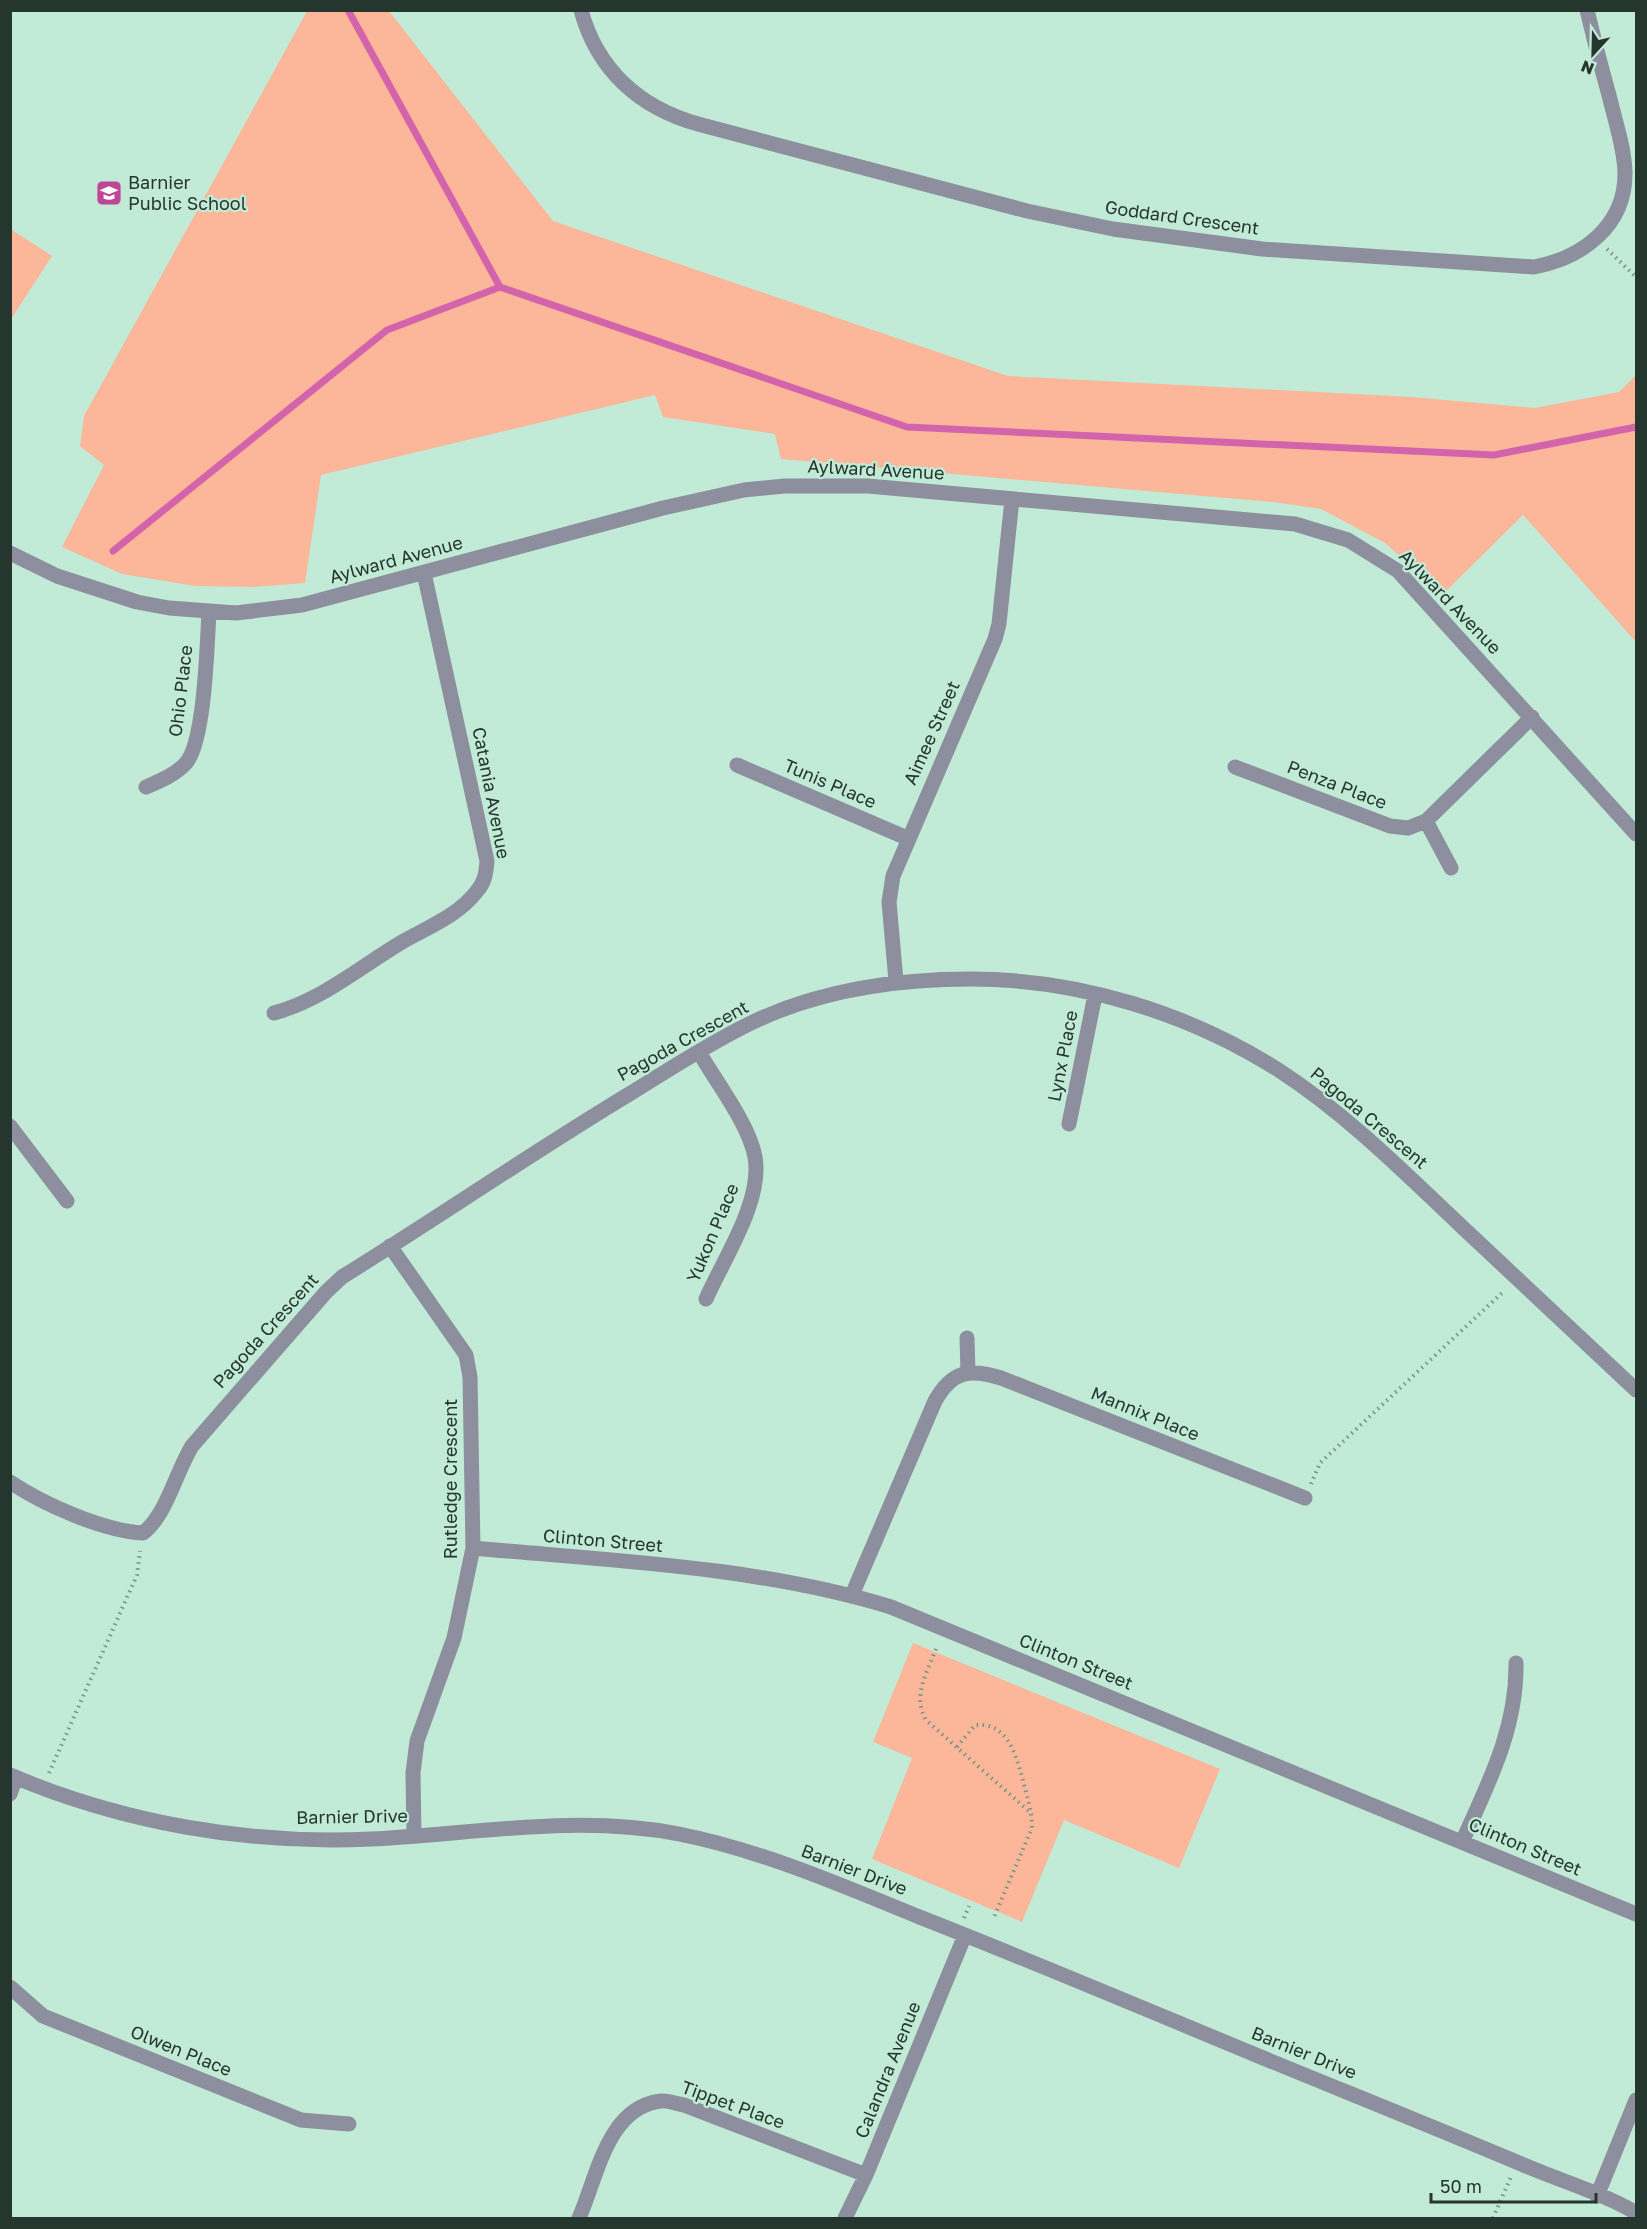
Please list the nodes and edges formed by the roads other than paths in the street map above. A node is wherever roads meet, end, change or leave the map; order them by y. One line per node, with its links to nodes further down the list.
1 (582, 10): 2 (street, Goddard Crescent)
2 (1587, 10)
3 (1012, 499): 5 (street, Aylward Avenue); 7 (street, Aylward Avenue); 13 (street, Aimee Street)
4 (10, 553): 6 (street, Aylward Avenue)
5 (424, 573): 6 (street, Aylward Avenue); 17 (street, Catania Avenue)
6 (209, 612): 10 (street, Ohio Place)
7 (1532, 717): 11 (street); 12 (street, Aylward Avenue)
8 (737, 765): 13 (street, Tunis Place)
9 (1235, 767): 11 (street, Penza Place)
10 (146, 788)
11 (1426, 820): 14 (street)
12 (1636, 834)
13 (907, 838): 15 (street, Aimee Street)
14 (1451, 868)
15 (896, 981): 16 (street, Pagoda Crescent); 18 (street, Pagoda Crescent)
16 (1095, 995): 19 (street, Lynx Place); 26 (street, Pagoda Crescent)
17 (274, 1013)
18 (699, 1052): 22 (street, Pagoda Crescent); 23 (street, Yukon Place)
19 (1069, 1124)
20 (10, 1126): 21 (street)
21 (67, 1202)
22 (390, 1246): 27 (street, Pagoda Crescent); 29 (street, Rutledge Crescent)
23 (706, 1299)
24 (967, 1338): 25 (street)
25 (969, 1372): 28 (street, Mannix Place); 30 (street)
26 (1636, 1390)
27 (10, 1482)
28 (1305, 1498)
29 (473, 1548): 30 (street, Clinton Street); 34 (street, Rutledge Crescent)
30 (852, 1595): 35 (street, Clinton Street)
31 (1516, 1663): 35 (street)
32 (13, 1776): 33 (street); 34 (street, Barnier Drive)
33 (10, 1794)
34 (414, 1836): 37 (street, Barnier Drive)
35 (1462, 1842): 36 (street, Clinton Street)
36 (1636, 1914)
37 (965, 1935): 41 (street, Calandra Avenue); 42 (street, Barnier Drive)
38 (10, 1987): 40 (street, Olwen Place)
39 (1636, 2100): 42 (street)
40 (349, 2124)
41 (866, 2175): 44 (street, Tippet Place); 45 (street, Calandra Avenue)
42 (1598, 2196): 43 (street, Barnier Drive)
43 (1636, 2213)
44 (579, 2218)
45 (845, 2218)

